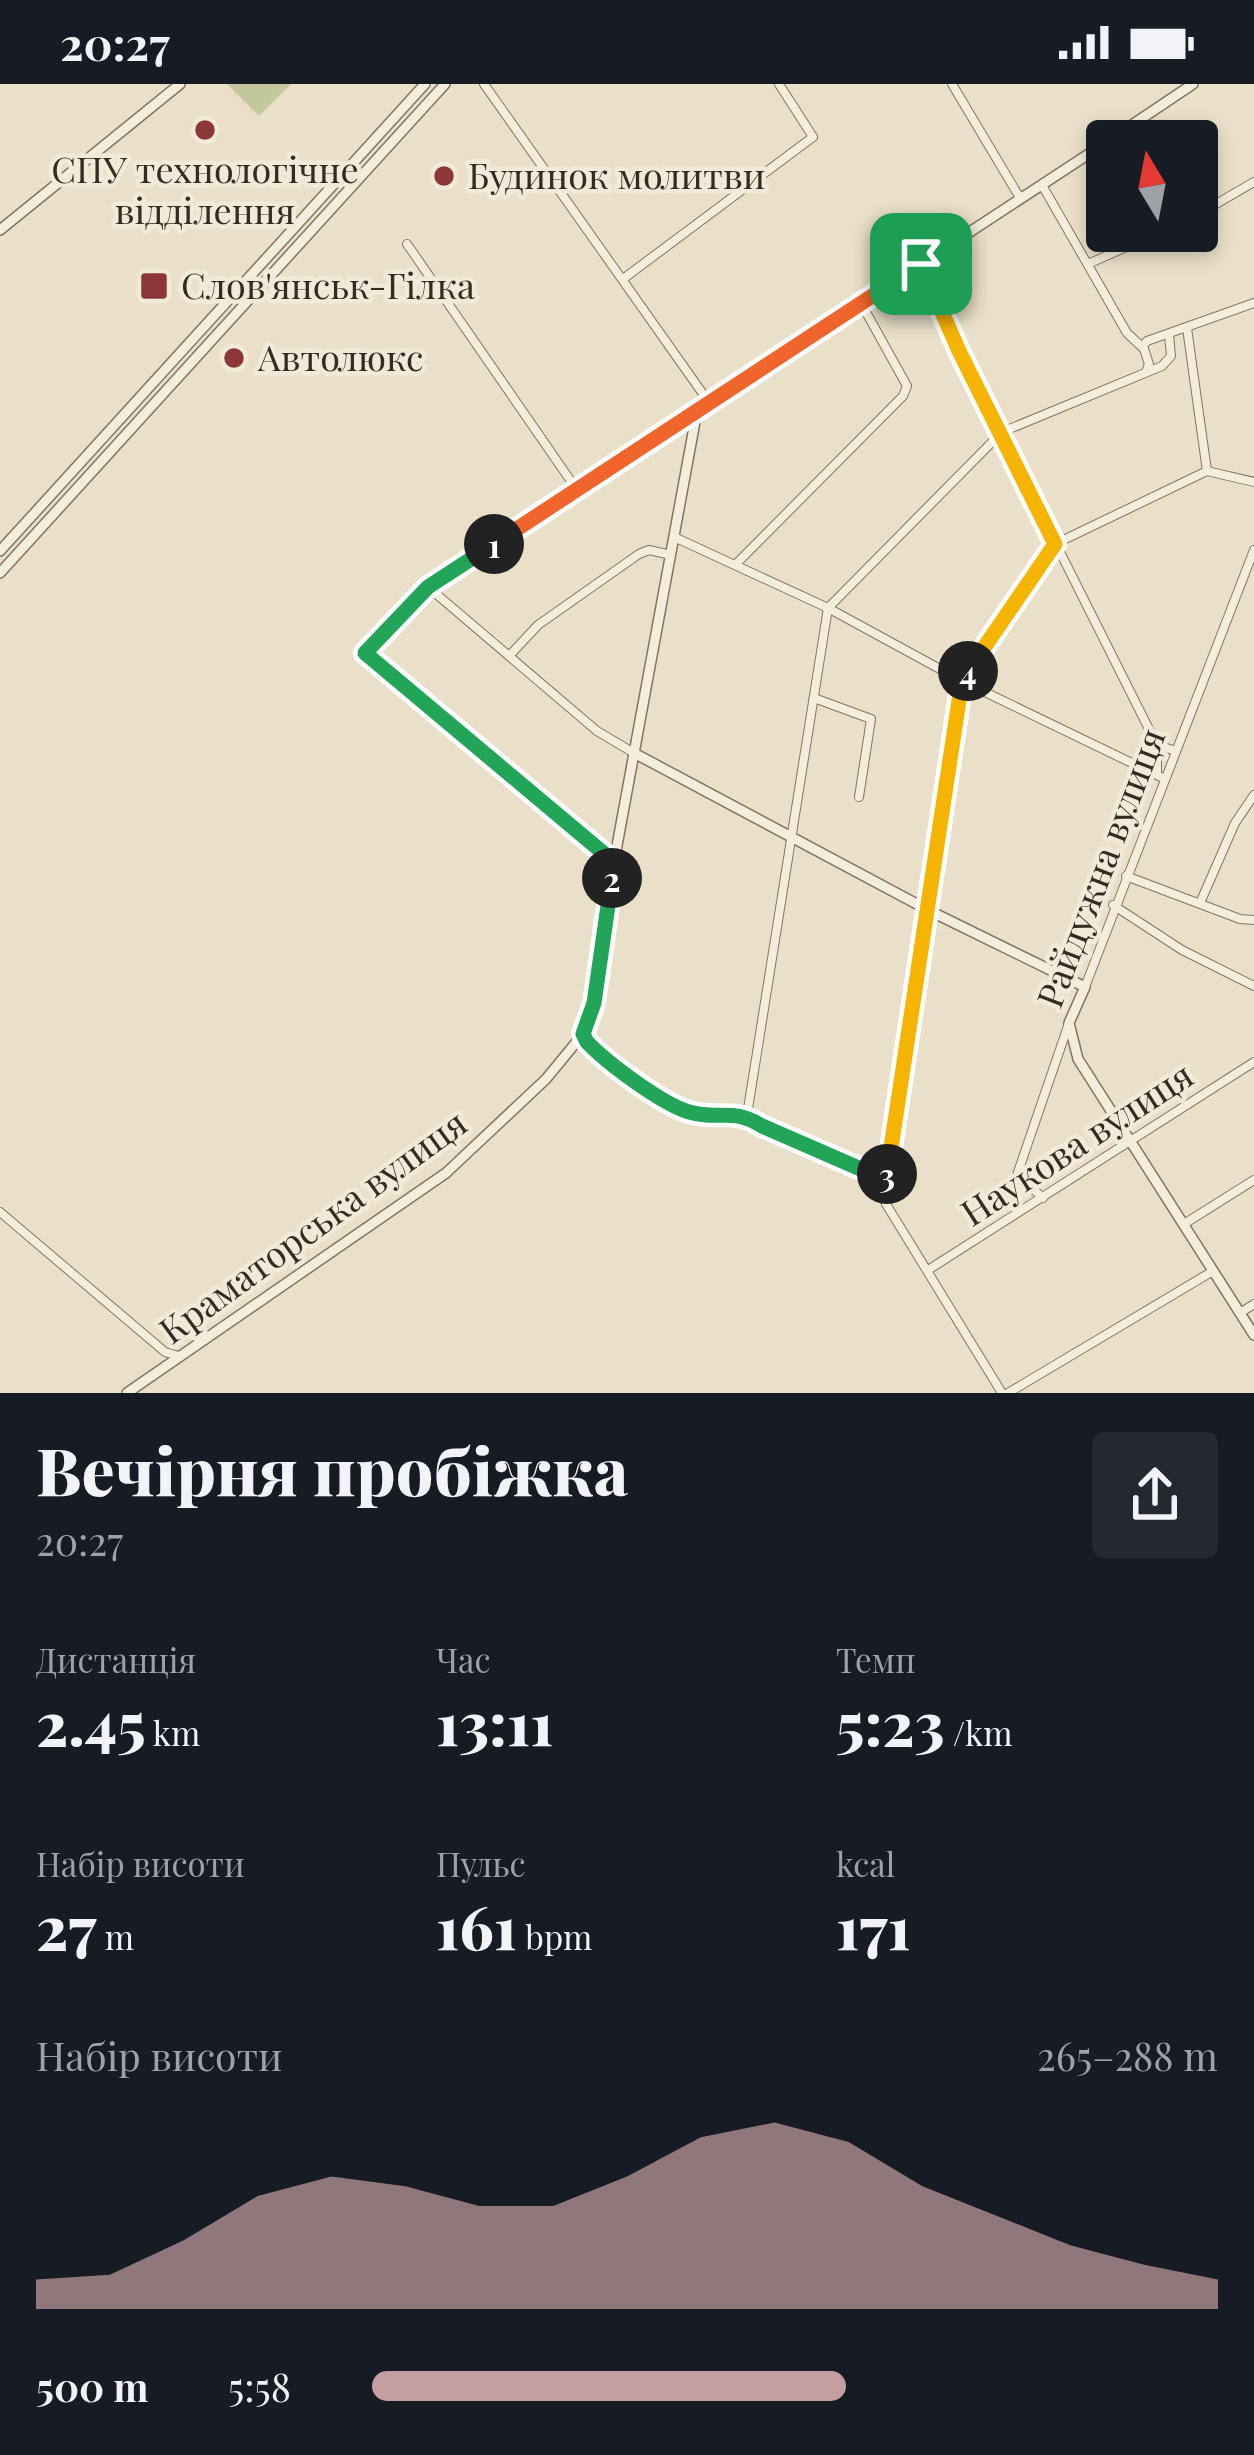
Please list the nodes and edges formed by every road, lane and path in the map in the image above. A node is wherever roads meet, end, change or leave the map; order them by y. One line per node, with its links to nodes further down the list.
1 (180, 84): 14 (street)
2 (425, 84): 35 (street)
3 (445, 84): 38 (street)
4 (484, 84): 19 (street)
5 (779, 84): 19 (street)
6 (952, 84): 12 (street)
7 (1192, 84): 8 (street)
8 (1139, 120)
9 (1086, 155): 11 (street)
10 (1254, 182): 13 (street)
11 (1042, 184): 12 (street); 18 (street)
12 (1020, 198): 17 (street)
13 (1218, 203)
14 (0, 230)
15 (407, 244): 31 (street)
16 (1115, 252): 18 (street)
17 (921, 264): 20 (street); 28 (street)
18 (1088, 264): 24 (street)
19 (623, 279): 26 (street)
20 (861, 303): 26 (street); 37 (street)
21 (1254, 303): 22 (street)
22 (1187, 328): 23 (street); 29 (street)
23 (1169, 334): 24 (street); 25 (street)
24 (1146, 344): 25 (street)
25 (1144, 373): 28 (street)
26 (708, 401): 27 (street)
27 (697, 411): 31 (street); 32 (street, Краматорська вулиця)
28 (1002, 432): 33 (street); 40 (street)
29 (1207, 472): 30 (street); 33 (street)
30 (1254, 482)
31 (577, 490): 39 (street)
32 (674, 537): 36 (street, Краматорська вулиця); 37 (street)
33 (1055, 544): 42 (street); 44 (street)
34 (1254, 550): 45 (street, Райдужна вулиця)
35 (0, 551)
36 (671, 555): 41 (street); 46 (street, Краматорська вулиця)
37 (735, 565): 40 (street)
38 (0, 573)
39 (428, 587): 41 (street); 51 (street)
40 (828, 608): 42 (street); 43 (street)
41 (509, 656): 46 (street)
42 (962, 681): 47 (street); 55 (street)
43 (814, 698): 49 (street); 50 (street)
44 (1157, 746): 45 (street); 47 (street)
45 (1176, 751): 47 (street, Райдужна вулиця)
46 (634, 753): 50 (street); 51 (street, Краматорська вулиця)
47 (1161, 777): 52 (street, Райдужна вулиця)
48 (1254, 795): 53 (street)
49 (859, 797)
50 (791, 839): 55 (street); 62 (street)
51 (614, 862): 60 (street, Краматорська вулиця)
52 (1126, 876): 53 (street); 54 (street, Райдужна вулиця)
53 (1200, 903): 56 (street)
54 (1113, 905): 57 (street); 58 (street, Райдужна вулиця)
55 (928, 910): 58 (street); 64 (street)
56 (1254, 920)
57 (1254, 986)
58 (1085, 987): 59 (street, Райдужна вулиця)
59 (1069, 1023): 63 (street); 66 (street, Райдужна вулиця)
60 (583, 1034): 62 (street); 74 (street, Краматорська вулиця)
61 (1254, 1062): 63 (street, Наукова вулиця)
62 (747, 1115): 64 (street)
63 (1132, 1141): 66 (street, Наукова вулиця); 68 (street)
64 (886, 1180): 69 (street)
65 (1254, 1180): 68 (street)
66 (1043, 1198): 69 (street, Наукова вулиця)
67 (0, 1212): 74 (street)
68 (1184, 1224): 70 (street)
69 (928, 1270): 76 (street)
70 (1213, 1270): 72 (street); 76 (street)
71 (1254, 1304): 72 (street)
72 (1240, 1313): 73 (street)
73 (1254, 1335)
74 (179, 1356): 75 (street, Краматорська вулиця)
75 (127, 1393)
76 (1005, 1393)

